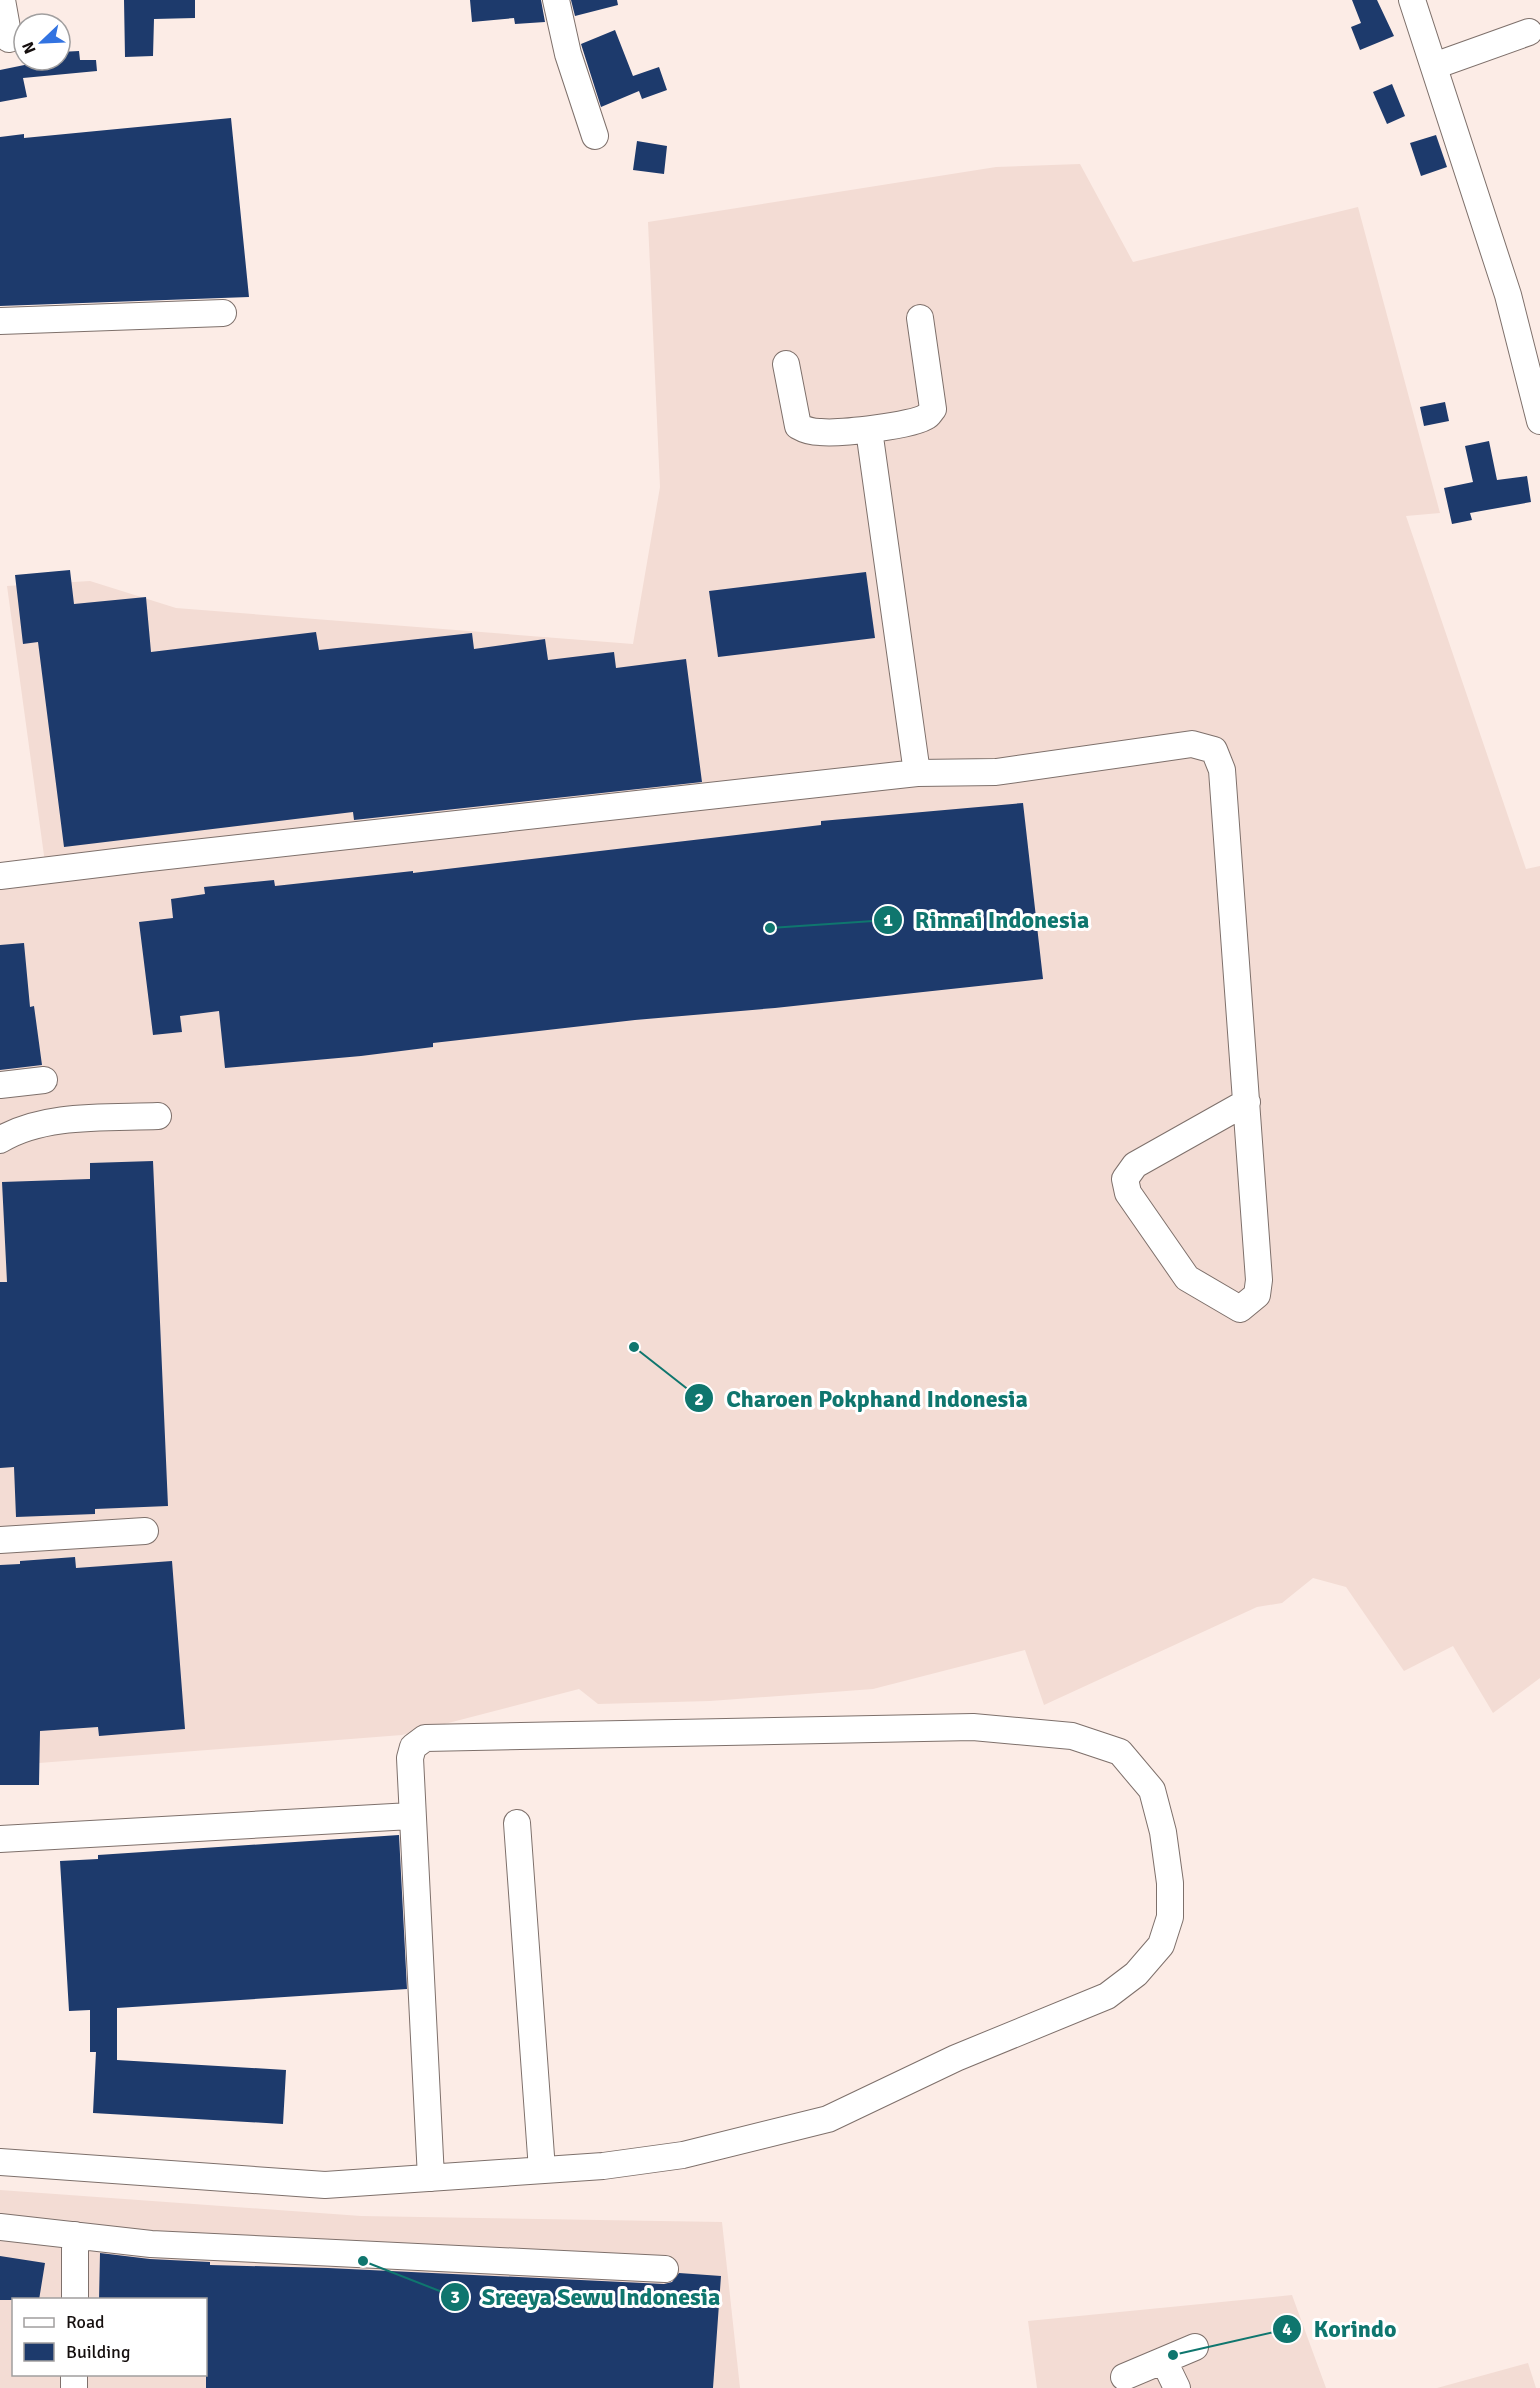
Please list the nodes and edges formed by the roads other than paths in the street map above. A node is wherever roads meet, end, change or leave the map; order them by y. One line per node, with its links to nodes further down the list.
1 (2, 0): 5 (street)
2 (556, 0): 7 (street)
3 (1412, 0): 6 (street)
4 (1529, 32): 6 (street)
5 (9, 39)
6 (1434, 66): 12 (street)
7 (595, 136)
8 (223, 313): 10 (street)
9 (920, 318): 13 (street)
10 (0, 321)
11 (786, 364): 13 (street)
12 (1540, 421)
13 (869, 430): 14 (street)
14 (917, 773): 15 (street); 18 (street)
15 (0, 876)
16 (44, 1080): 17 (street)
17 (0, 1085)
18 (1247, 1102): 18 (street)
19 (158, 1116): 20 (street)
20 (0, 1140)
21 (145, 1531): 22 (street)
22 (0, 1540)
23 (411, 1816): 25 (street); 27 (street); 28 (street)
24 (517, 1823): 27 (street)
25 (0, 1839)
26 (0, 2162): 28 (street)
27 (542, 2170): 28 (street)
28 (431, 2178)
29 (0, 2228): 30 (street)
30 (75, 2235): 31 (street); 32 (street)
31 (665, 2269)
32 (75, 2298)
33 (1195, 2347): 34 (street)
34 (1164, 2361): 35 (street); 36 (street)
35 (1124, 2377)
36 (1176, 2388)

